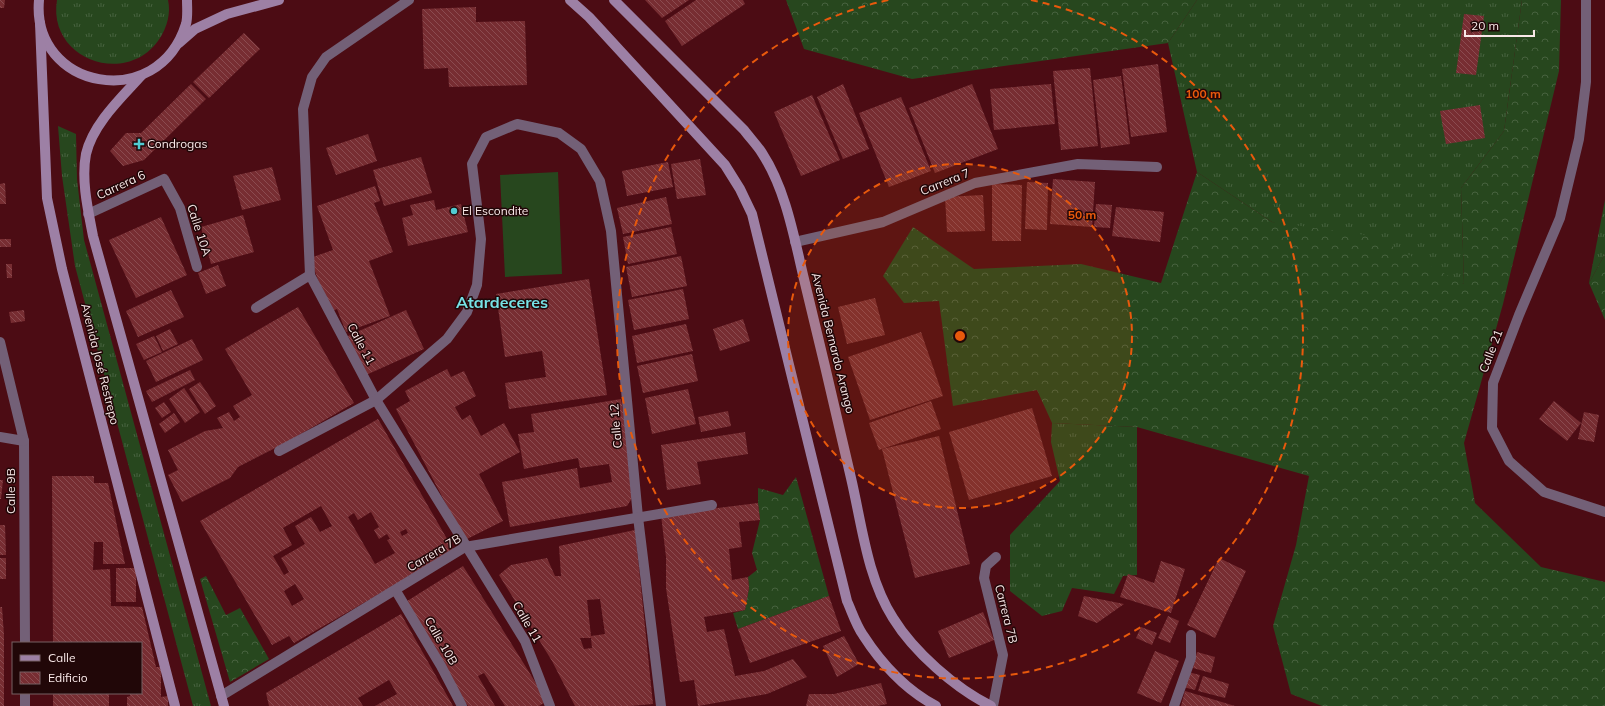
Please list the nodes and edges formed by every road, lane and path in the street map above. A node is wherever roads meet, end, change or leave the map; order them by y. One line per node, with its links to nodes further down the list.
1 (39, 0): 8 (main road, Avenida José Restrepo)
2 (187, 0): 9 (main road)
3 (279, 0): 9 (main road)
4 (409, 0): 16 (street, Calle 11)
5 (570, 0): 38 (main road)
6 (614, 0): 14 (main road, Avenida Bernardo Arango)
7 (1586, 0): 24 (street, Calle 21)
8 (40, 23): 10 (main road); 34 (main road, Avenida José Restrepo)
9 (178, 44): 10 (main road)
10 (141, 76): 13 (main road)
11 (1157, 167): 14 (street, Carrera 7)
12 (164, 179): 13 (street, Carrera 6); 15 (street, Calle 10A)
13 (88, 214): 32 (main road)
14 (795, 242): 39 (main road, Avenida Bernardo Arango)
15 (197, 267)
16 (310, 275): 17 (street); 19 (street, Calle 11)
17 (256, 308)
18 (0, 342): 21 (street, Calle 9B)
19 (376, 400): 22 (street); 25 (street, Calle 12); 26 (street, Calle 11)
20 (0, 438): 21 (street)
21 (24, 441): 30 (street, Calle 9B)
22 (279, 451)
23 (712, 505): 25 (street, Carrera 7B)
24 (1605, 512)
25 (638, 517): 26 (street, Carrera 7B); 37 (street, Calle 12)
26 (466, 547): 28 (street, Carrera 7B); 36 (street, Calle 11)
27 (996, 557): 39 (street, Carrera 7B)
28 (396, 591): 32 (street, Carrera 7B); 35 (street, Calle 10B)
29 (1191, 635): 40 (street)
30 (25, 642)
31 (25, 694): 33 (street)
32 (223, 701)
33 (26, 706)
34 (175, 706)
35 (462, 706)
36 (550, 706)
37 (662, 706)
38 (936, 706)
39 (992, 706)
40 (1174, 706)

